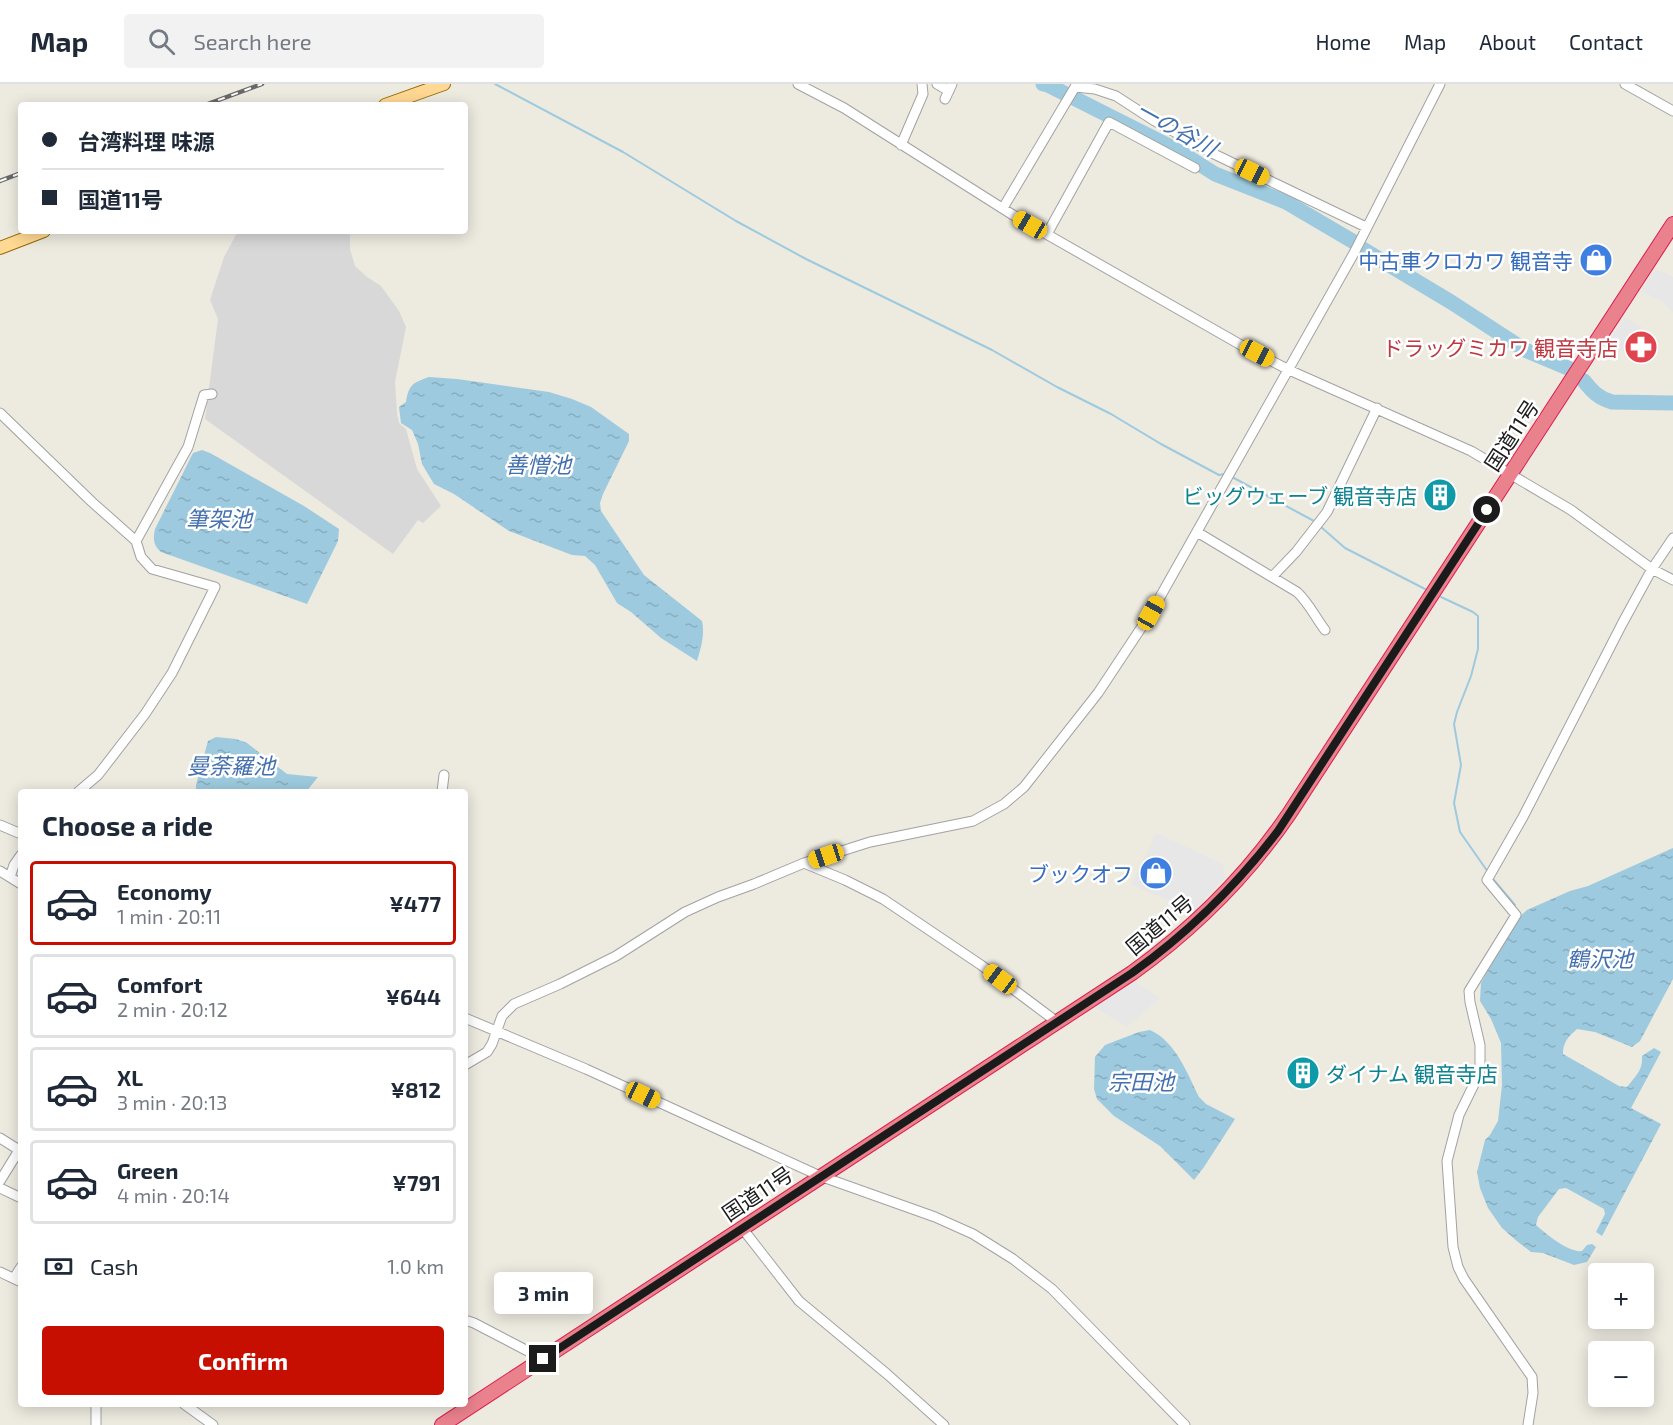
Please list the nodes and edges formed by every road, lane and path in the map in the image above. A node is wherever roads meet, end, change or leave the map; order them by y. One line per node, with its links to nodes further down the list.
1 (444, 84): 8 (main road)
2 (798, 84): 10 (street)
3 (922, 84): 10 (street)
4 (937, 84): 7 (street)
5 (1440, 84): 14 (street)
6 (1625, 84): 9 (street)
7 (949, 91)
8 (393, 102)
9 (1673, 111)
10 (901, 145): 12 (street)
11 (1195, 168): 16 (street)
12 (1003, 208): 14 (street); 16 (street)
13 (1673, 224): 22 (highway, 国道11号)
14 (1366, 227): 18 (street)
15 (36, 234): 17 (main road)
16 (1047, 234): 18 (street)
17 (0, 248)
18 (1288, 370): 20 (street); 23 (street)
19 (212, 394): 25 (street)
20 (1377, 408): 22 (street); 27 (street)
21 (0, 413): 25 (street)
22 (1510, 475): 26 (street); 41 (highway, 国道11号)
23 (1197, 532): 27 (street); 36 (street)
24 (1673, 538): 26 (street)
25 (136, 541): 31 (street)
26 (1652, 569): 28 (street); 63 (street)
27 (1272, 577): 29 (street)
28 (1673, 580)
29 (1325, 630)
30 (444, 775): 32 (street)
31 (82, 789)
32 (442, 789)
33 (0, 825): 34 (street)
34 (18, 833)
35 (18, 859): 38 (street)
36 (804, 863): 41 (street); 42 (street)
37 (0, 872): 38 (street)
38 (10, 877): 39 (street)
39 (18, 882)
40 (468, 1019): 42 (street)
41 (1057, 1022): 47 (highway, 国道11号)
42 (497, 1031): 43 (street); 47 (street)
43 (468, 1063)
44 (0, 1138): 45 (street)
45 (18, 1147)
46 (18, 1151): 48 (street)
47 (820, 1176): 51 (highway, 国道11号); 62 (street)
48 (0, 1181)
49 (0, 1188): 50 (street)
50 (18, 1197)
51 (742, 1228): 55 (highway, 国道11号); 61 (street)
52 (0, 1272): 53 (street)
53 (17, 1280)
54 (468, 1321): 55 (street)
55 (543, 1359): 60 (highway, 国道11号)
56 (96, 1407): 58 (street)
57 (188, 1407): 59 (street)
58 (96, 1425)
59 (213, 1425)
60 (442, 1425)
61 (944, 1425)
62 (1185, 1425)
63 (1528, 1425)

